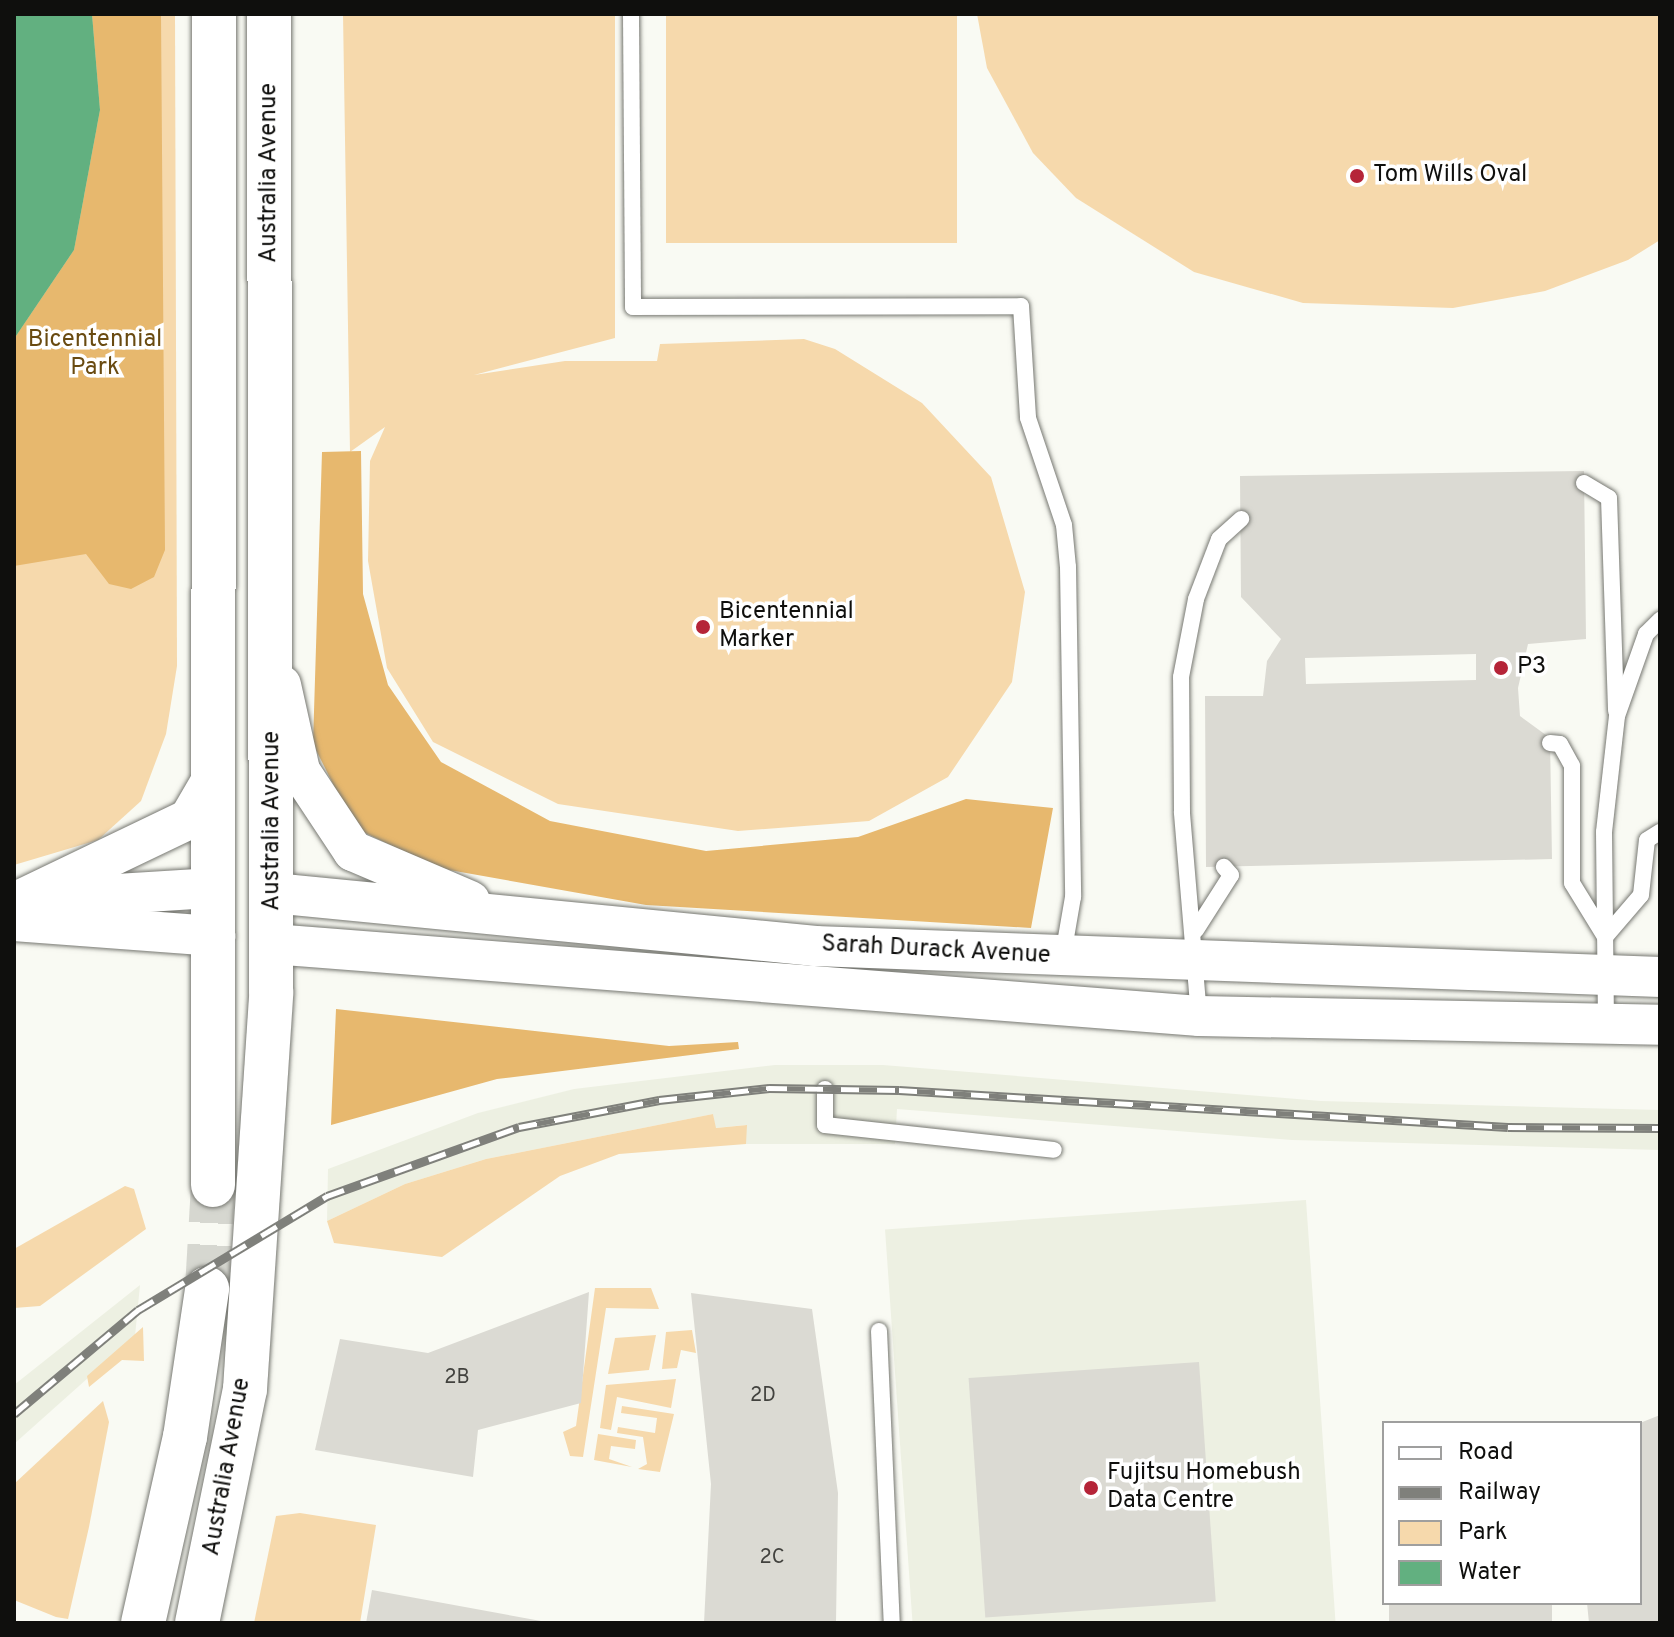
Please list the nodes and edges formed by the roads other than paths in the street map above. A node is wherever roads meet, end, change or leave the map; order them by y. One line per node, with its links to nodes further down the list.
1 (214, 14): 10 (main road)
2 (269, 14): 7 (main road, Australia Avenue)
3 (631, 14): 21 (lane)
4 (1584, 483): 8 (lane)
5 (1241, 519): 20 (lane)
6 (1660, 620): 8 (lane)
7 (274, 656): 14 (main road, Australia Avenue); 16 (street)
8 (1617, 716): 18 (lane)
9 (1550, 743): 18 (lane)
10 (214, 776): 13 (main road); 15 (street)
11 (1660, 832): 18 (lane)
12 (1224, 867): 20 (lane)
13 (214, 888): 14 (main road, Sarah Durack Avenue); 15 (street); 17 (main road)
14 (273, 893): 16 (street, Sarah Durack Avenue); 19 (main road, Australia Avenue)
15 (15, 908): 17 (street)
16 (527, 921): 21 (street, Sarah Durack Avenue)
17 (215, 936): 19 (main road, Sarah Durack Avenue); 29 (main road)
18 (1605, 937): 22 (lane)
19 (272, 944): 24 (street, Sarah Durack Avenue); 33 (main road, Australia Avenue)
20 (1196, 947): 21 (street, Sarah Durack Avenue); 22 (street, Sarah Durack Avenue); 24 (lane)
21 (1062, 957)
22 (1607, 977): 23 (street, Sarah Durack Avenue); 25 (lane)
23 (1660, 977)
24 (1199, 1016): 25 (street, Sarah Durack Avenue)
25 (1606, 1025): 26 (street, Sarah Durack Avenue)
26 (1660, 1025)
27 (825, 1089): 28 (lane)
28 (1054, 1150)
29 (213, 1185)
30 (207, 1289): 32 (main road, Australia Avenue)
31 (879, 1331): 34 (lane)
32 (143, 1623)
33 (197, 1623)
34 (892, 1623)

